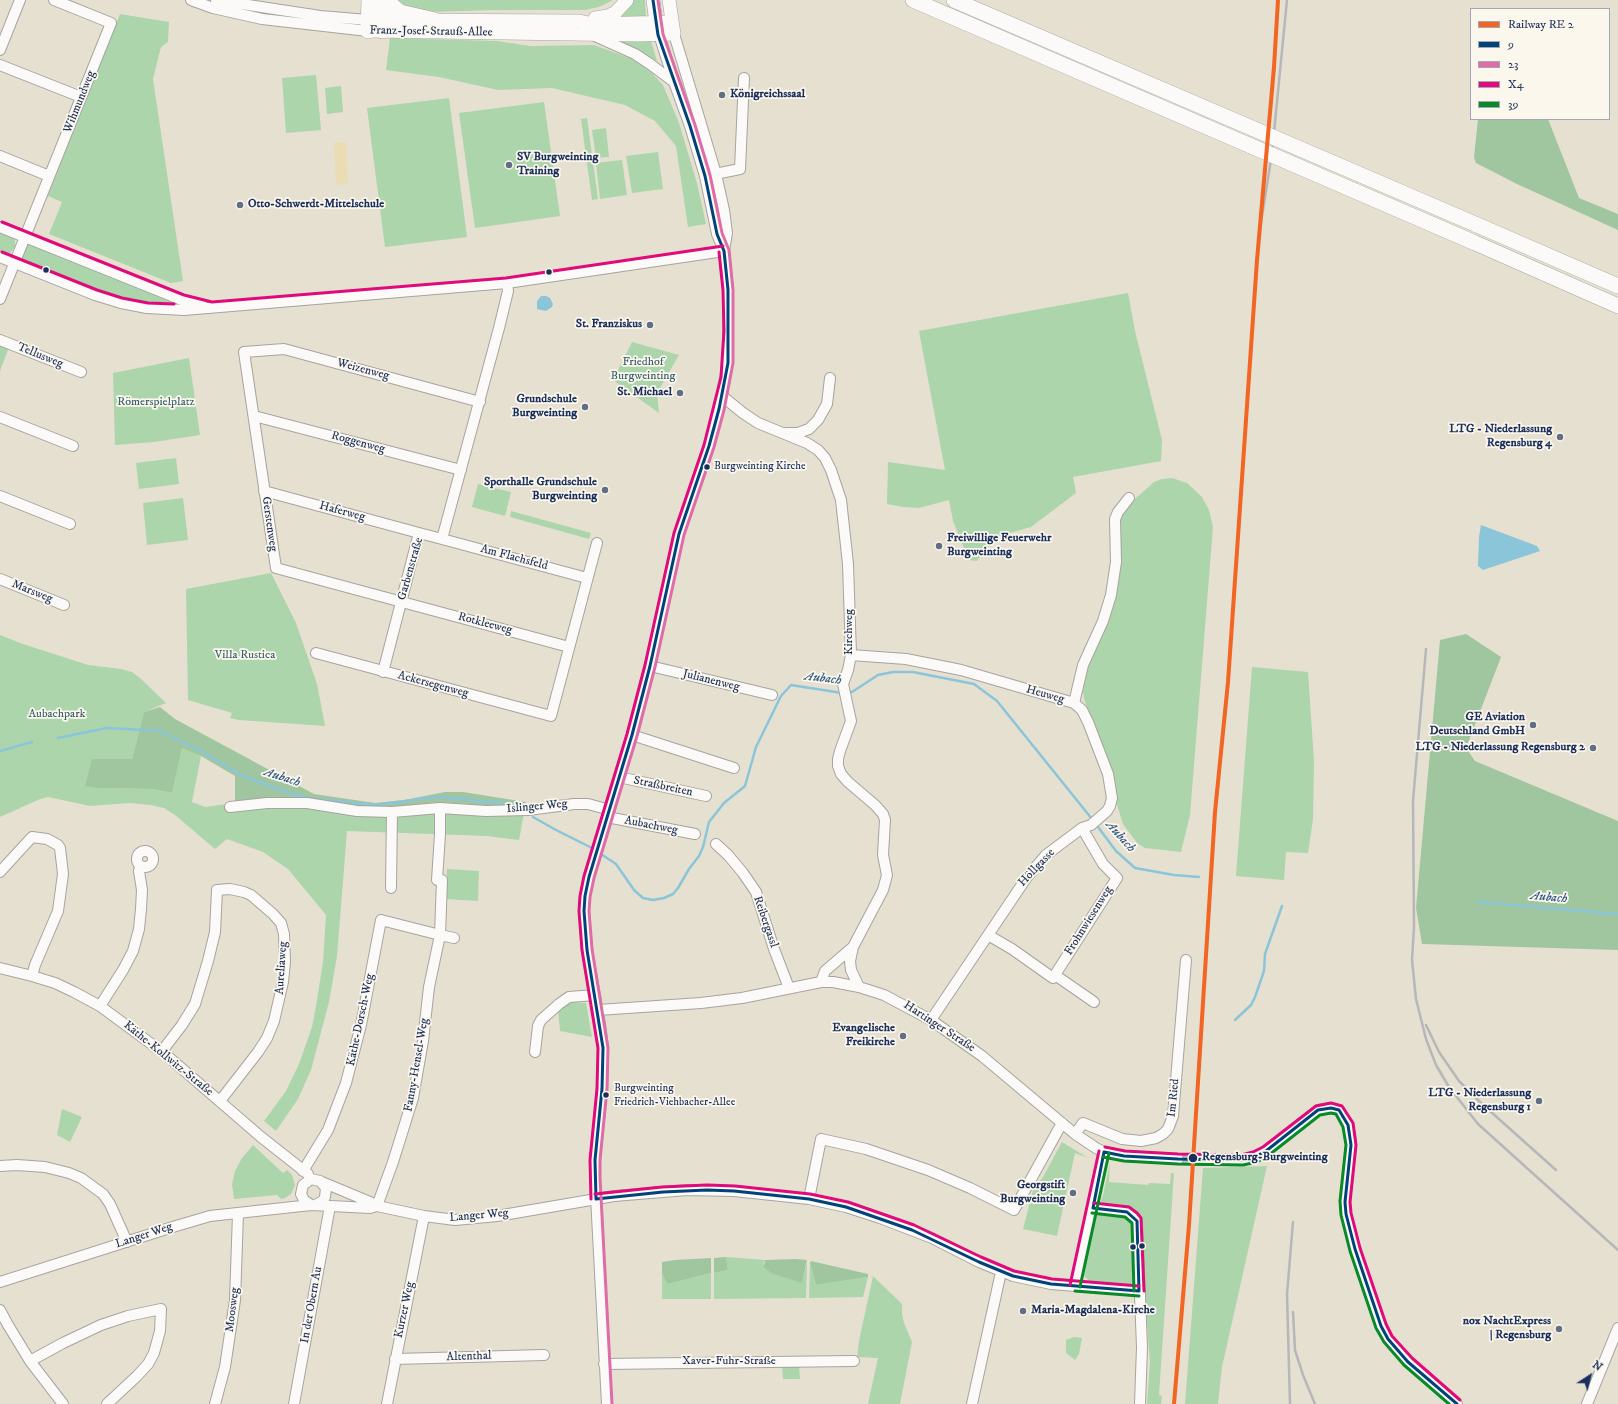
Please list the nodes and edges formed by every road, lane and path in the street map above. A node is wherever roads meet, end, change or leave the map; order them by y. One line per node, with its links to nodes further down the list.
1 (20, 0): 19 (street)
2 (54, 0): 23 (street, Wihmundweg)
3 (191, 0): 15 (street, Franz-Josef-Strauß-Allee)
4 (216, 0): 15 (street, Franz-Josef-Strauß-Allee)
5 (369, 0): 15 (highway)
6 (383, 0): 15 (highway)
7 (386, 0): 13 (highway)
8 (627, 0): 14 (main road)
9 (653, 0): 17 (main road)
10 (669, 0): 16 (main road)
11 (913, 0): 36 (highway, bridge)
12 (954, 0): 34 (highway, bridge)
13 (435, 20): 14 (main road, Franz-Josef-Strauß-Allee); 15 (main road, Franz-Josef-Strauß-Allee)
14 (579, 21): 17 (main road, Franz-Josef-Strauß-Allee)
15 (376, 26): 18 (main road, Franz-Josef-Strauß-Allee)
16 (673, 28): 17 (main road, Franz-Josef-Strauß-Allee); 25 (street)
17 (657, 29): 18 (main road, Franz-Josef-Strauß-Allee); 22 (street)
18 (593, 35): 22 (street)
19 (0, 50)
20 (0, 65): 23 (street)
21 (744, 78): 25 (street)
22 (674, 82): 27 (street)
23 (81, 97): 26 (street, Wihmundweg)
24 (0, 156): 26 (street)
25 (716, 174): 27 (street); 30 (street)
26 (49, 176): 29 (street, Wihmundweg)
27 (704, 176): 30 (street)
28 (0, 227): 29 (street)
29 (24, 237): 32 (street, Wihmundweg); 37 (street)
30 (724, 251): 33 (street); 42 (street)
31 (0, 257): 32 (street)
32 (15, 263): 35 (street, Wihmundweg); 37 (street)
33 (507, 283): 37 (street); 43 (street, Garbenstraße)
34 (1618, 286)
35 (0, 299)
36 (1618, 306)
37 (212, 307)
38 (0, 340): 40 (street, Tellusweg)
39 (244, 352): 43 (street, Weizenweg); 45 (street, Gerstenweg)
40 (81, 372)
41 (830, 378): 46 (street)
42 (722, 396): 46 (street, Kirchweg); 63 (street)
43 (480, 402): 48 (street, Garbenstraße)
44 (0, 416): 47 (street)
45 (254, 416): 48 (street, Roggenweg); 49 (street, Gerstenweg)
46 (782, 433): 62 (street, Kirchweg)
47 (73, 446)
48 (461, 470): 54 (street, Garbenstraße)
49 (264, 491): 53 (street, Haferweg); 58 (street, Gerstenweg)
50 (0, 496): 52 (street)
51 (1129, 498): 66 (street, Heuweg)
52 (70, 524)
53 (419, 533): 54 (street, Garbenstraße); 58 (street, Garbenstraße)
54 (442, 538): 56 (street, Am Flachsfeld)
55 (597, 543): 56 (street)
56 (587, 578): 60 (street)
57 (0, 579): 59 (street, Marsweg)
58 (402, 601): 60 (street, Rotkleeweg); 64 (street, Garbenstraße)
59 (64, 605)
60 (569, 647): 64 (street, Ackersegenweg)
61 (316, 653): 64 (street, Ackersegenweg)
62 (851, 655): 66 (street, Heuweg); 84 (street, Kirchweg)
63 (650, 666): 65 (street, Julianenweg); 67 (street)
64 (383, 672)
65 (772, 695)
66 (1074, 703): 75 (street, Höllgasse)
67 (632, 735): 68 (street); 69 (street)
68 (734, 768)
69 (619, 777): 70 (street, Straßbreiten); 74 (street)
70 (706, 796)
71 (230, 807): 73 (street, Islinger Weg)
72 (440, 808): 73 (street, Islinger Weg); 74 (street, Islinger Weg); 81 (street)
73 (392, 812): 80 (street)
74 (608, 814): 76 (street, Aubachweg); 92 (street)
75 (1091, 824): 82 (street, Höllgasse); 87 (street, Frohnwiesenweg)
76 (695, 834)
77 (716, 844): 91 (street, Reibergassl)
78 (140, 866): 94 (street)
79 (0, 872): 88 (street)
80 (392, 888)
81 (440, 935): 83 (street); 106 (street, Käthe-Dorsch-Weg); 113 (street, Fanny-Hensel-Weg)
82 (988, 935): 87 (street); 96 (street, Höllgasse)
83 (454, 938)
84 (853, 947): 89 (street, Kirchweg); 90 (street, Kirchweg)
85 (1186, 960): 101 (street, Im Ried)
86 (0, 968): 88 (street, Käthe-Kollwitz-Straße)
87 (1055, 974): 93 (street)
88 (32, 976): 94 (street, Käthe-Kollwitz-Straße)
89 (821, 982): 90 (street, Hartinger Straße); 91 (street, Hartinger Straße)
90 (859, 986): 96 (street, Hartinger Straße)
91 (789, 988): 95 (street, Hartinger Straße)
92 (595, 995): 95 (street); 98 (street)
93 (1094, 1002)
94 (100, 1006): 97 (street, Käthe-Kollwitz-Straße)
95 (598, 1010): 109 (street)
96 (931, 1020): 100 (street, Hartinger Straße)
97 (162, 1051): 99 (street, Käthe-Kollwitz-Straße); 99 (street, Aureliaweg)
98 (535, 1052)
99 (220, 1101): 106 (street, Käthe-Kollwitz-Straße)
100 (1062, 1123): 101 (street, Hartinger Straße); 110 (street)
101 (1074, 1134): 102 (street, Hartinger Straße)
102 (1104, 1152): 103 (street, Hartinger Straße); 115 (street)
103 (1178, 1159)
104 (1196, 1160): 138 (street)
105 (0, 1166): 118 (street)
106 (301, 1169): 107 (street, Käthe-Kollwitz-Straße); 108 (street)
107 (321, 1181): 108 (street); 111 (street); 113 (street, Käthe-Kollwitz-Straße)
108 (302, 1189): 111 (street); 114 (street)
109 (596, 1199): 110 (street, Langer Weg); 117 (street, Langer Weg); 129 (street)
110 (809, 1199): 119 (street, Langer Weg)
111 (313, 1205): 112 (street, Langer Weg); 114 (street, Langer Weg)
112 (330, 1206): 113 (street, Langer Weg); 133 (street, In der Obern Au)
113 (377, 1206): 117 (street, Langer Weg)
114 (292, 1208): 116 (street, Langer Weg)
115 (1093, 1208): 121 (street); 122 (street)
116 (238, 1214): 118 (street, Langer Weg); 132 (street, Moosweg)
117 (424, 1216): 126 (street, Kurzer Weg)
118 (127, 1242): 120 (street, Langer Weg)
119 (1001, 1272): 121 (street, Langer Weg); 136 (street)
120 (0, 1282)
121 (1075, 1286): 122 (street, Langer Weg)
122 (1139, 1291): 137 (street)
123 (0, 1310): 127 (street)
124 (1618, 1328): 139 (street)
125 (544, 1355): 126 (street, Altenthal)
126 (395, 1359): 134 (street, Kurzer Weg)
127 (30, 1361): 130 (street); 131 (street)
128 (854, 1361): 129 (street, Xaver-Fuhr-Straße)
129 (604, 1364): 135 (street)
130 (63, 1404)
131 (107, 1404)
132 (215, 1404)
133 (294, 1404)
134 (387, 1404)
135 (607, 1404)
136 (972, 1404)
137 (1140, 1404)
138 (1457, 1404)
139 (1587, 1404)

